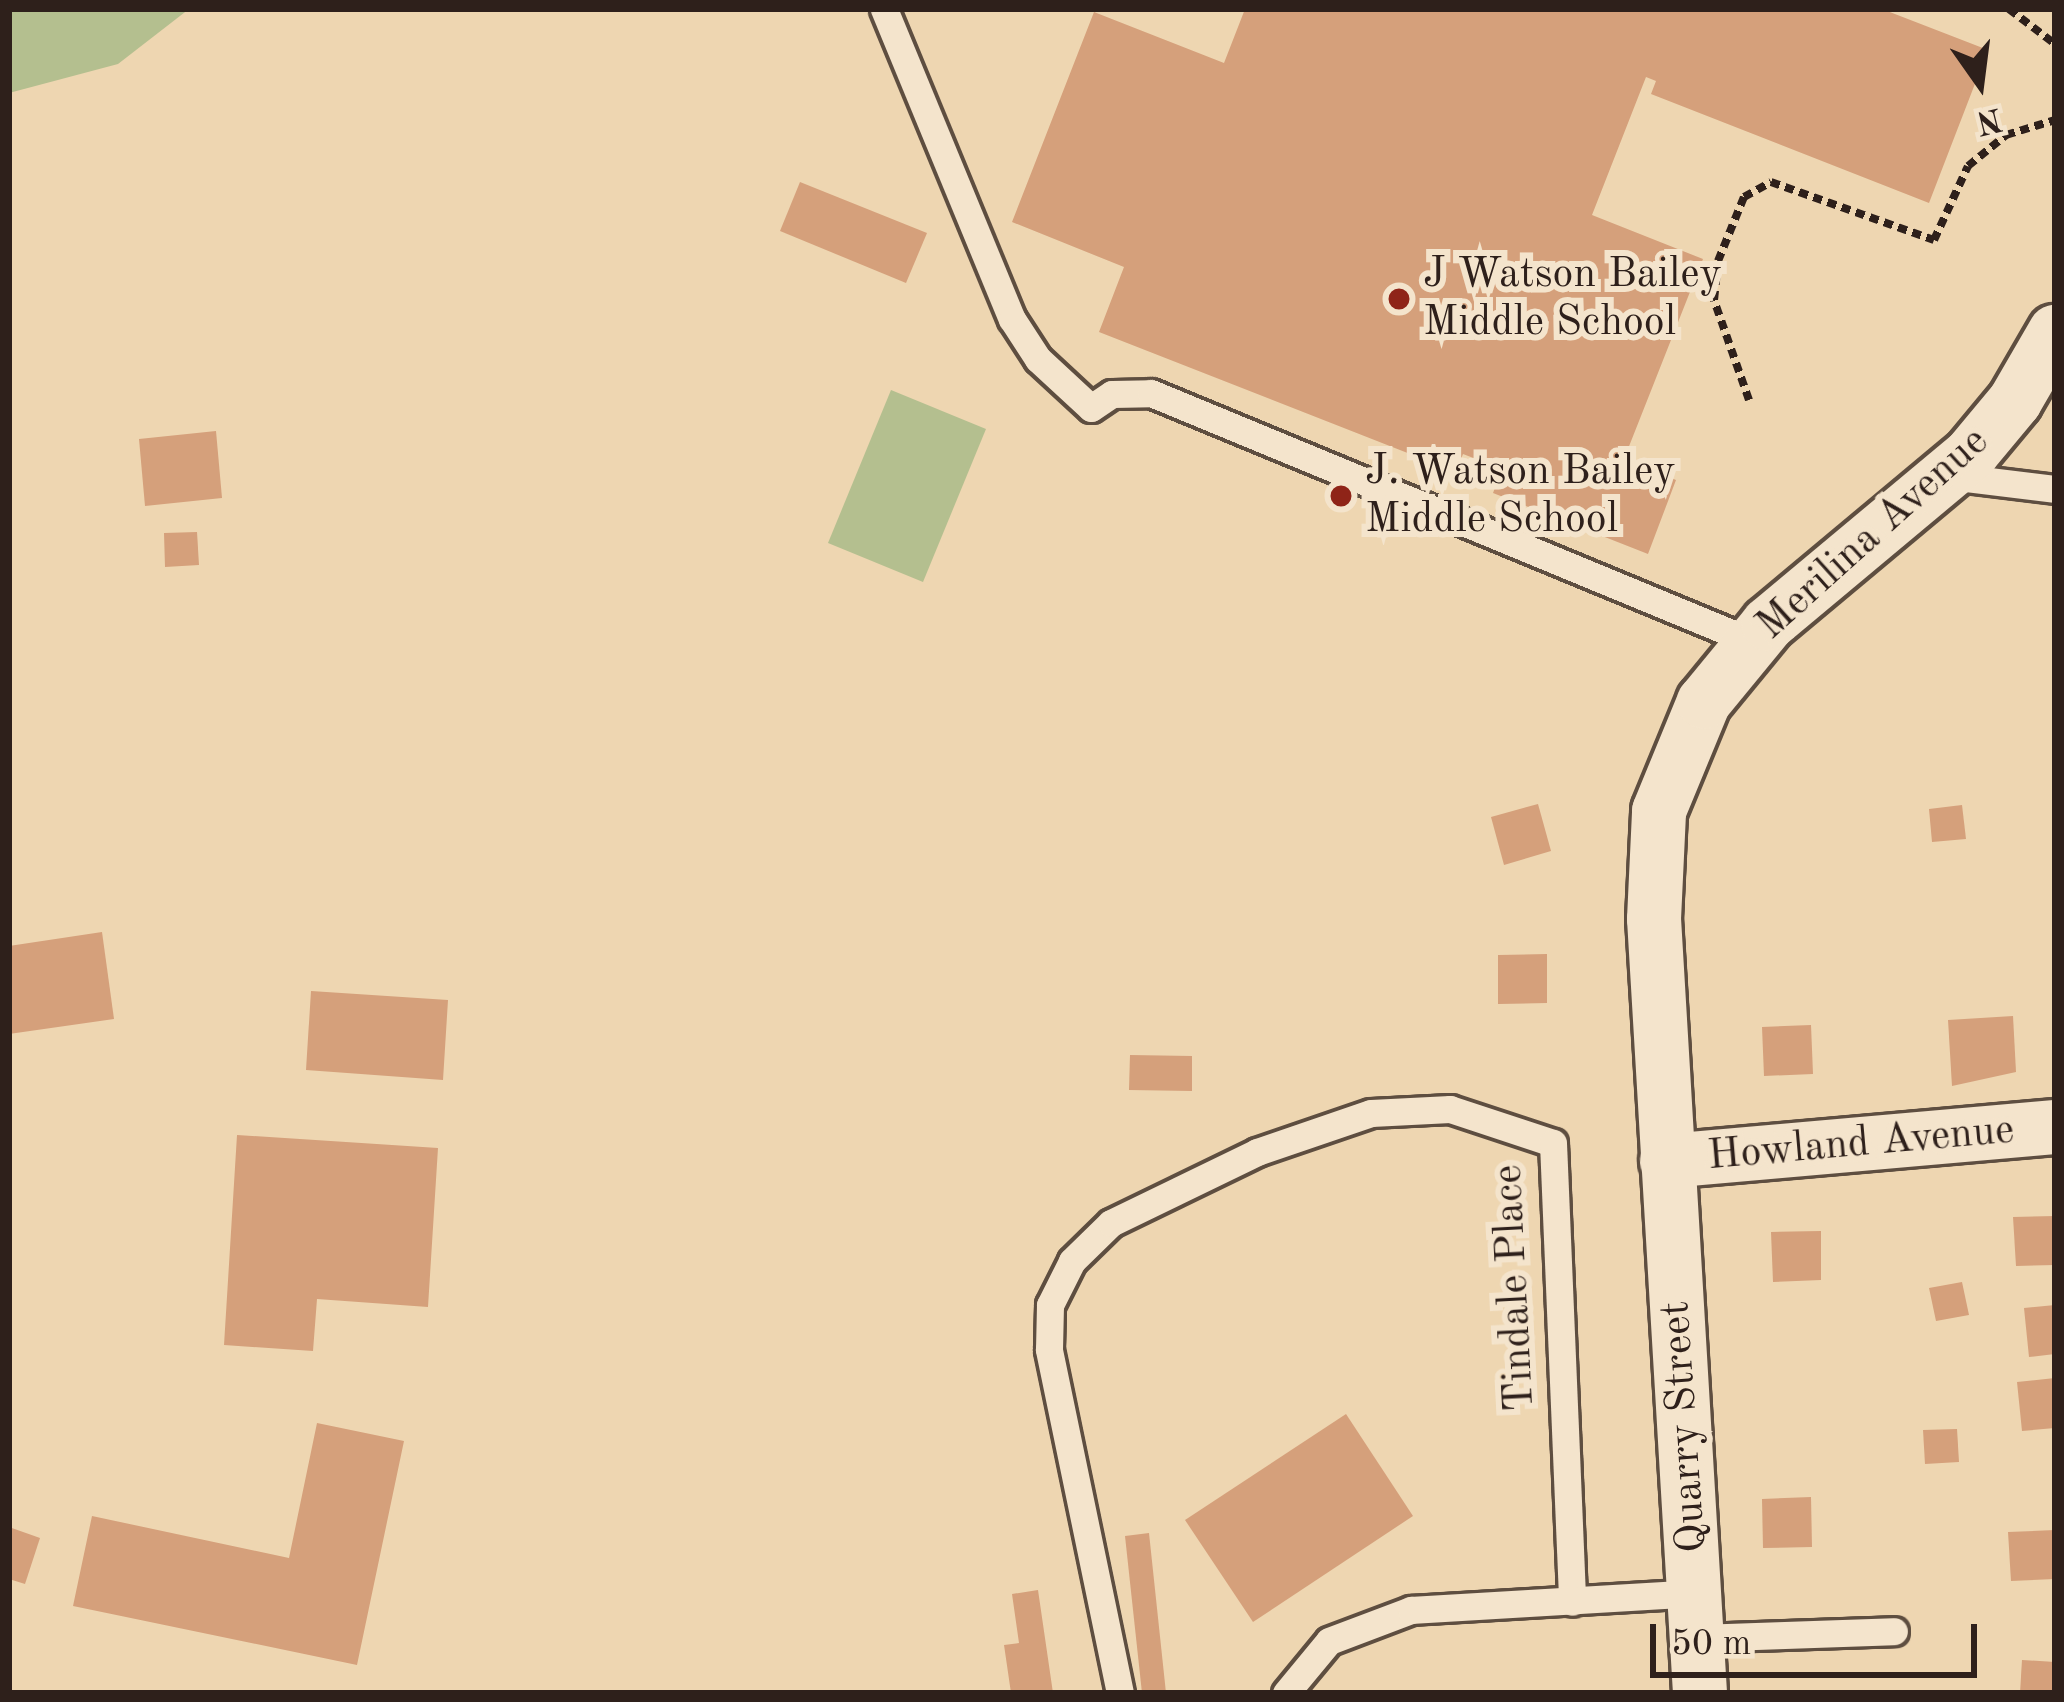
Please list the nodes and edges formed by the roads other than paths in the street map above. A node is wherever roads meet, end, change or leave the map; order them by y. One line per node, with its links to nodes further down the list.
1 (884, 9): 5 (lane)
2 (2055, 332): 3 (street, Merilina Avenue)
3 (1945, 475): 4 (lane); 5 (street, Merilina Avenue)
4 (2055, 489)
5 (1753, 642): 7 (street, Merilina Avenue)
6 (2055, 1127): 7 (street, Howland Avenue)
7 (1667, 1161): 9 (street, Quarry Street)
8 (1572, 1602): 9 (lane); 11 (lane, Tindale Place); 12 (lane)
9 (1696, 1615): 10 (lane); 13 (street, Quarry Street)
10 (1894, 1631)
11 (1120, 1693)
12 (1286, 1693)
13 (1700, 1693)

